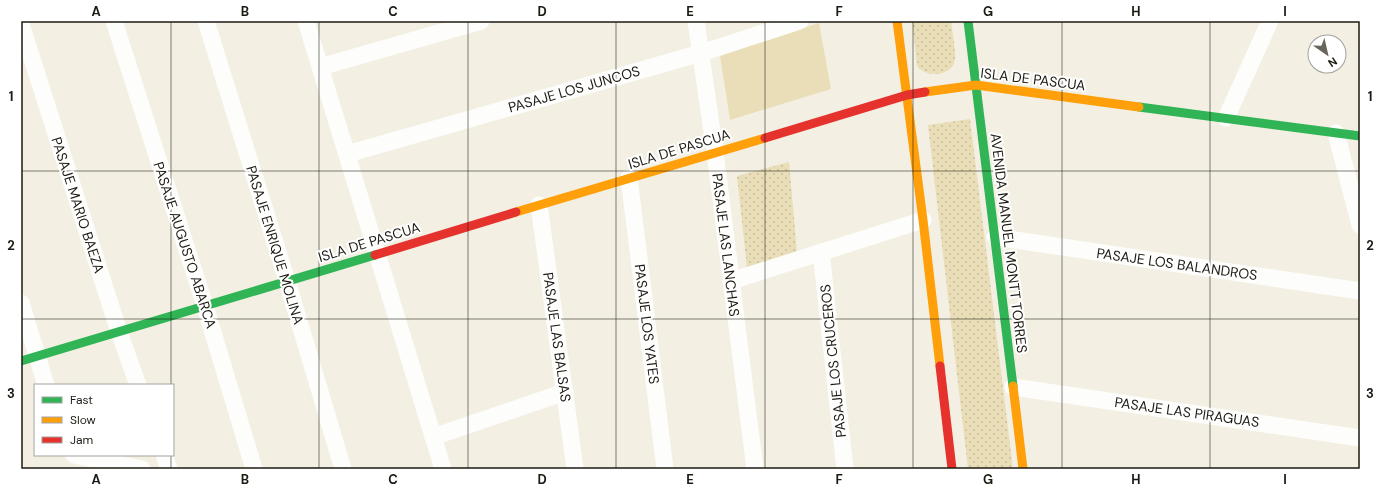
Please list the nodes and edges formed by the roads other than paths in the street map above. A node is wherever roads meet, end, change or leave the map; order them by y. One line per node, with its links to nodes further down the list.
1 (114, 21): 31 (street, PASAJE AUGUSTO ABARCA)
2 (206, 21): 27 (street, PASAJE ENRIQUE MOLINA)
3 (306, 21): 12 (street)
4 (481, 21): 12 (street)
5 (696, 21): 11 (street, PASAJE LAS LANCHAS)
6 (799, 21): 11 (street, PASAJE LOS JUNCOS)
7 (897, 21): 14 (street)
8 (968, 21): 13 (street, AVENIDA MANUEL MONTT TORRES)
9 (1270, 21): 15 (street)
10 (21, 24): 32 (street, PASAJE MARIO BAEZA)
11 (701, 53): 18 (street, PASAJE LAS LANCHAS); 19 (street, PASAJE LOS JUNCOS)
12 (320, 67): 19 (street)
13 (976, 85): 14 (street, ISLA DE PASCUA); 15 (street, ISLA DE PASCUA); 24 (street, AVENIDA MANUEL MONTT TORRES)
14 (907, 95): 18 (street, ISLA DE PASCUA); 22 (street)
15 (1226, 118): 16 (street, ISLA DE PASCUA)
16 (1336, 133): 17 (street, ISLA DE PASCUA); 23 (street)
17 (1360, 136)
18 (715, 152): 20 (street, ISLA DE PASCUA); 28 (street, PASAJE LAS LANCHAS)
19 (347, 154): 26 (street)
20 (629, 178): 21 (street, ISLA DE PASCUA); 49 (street, PASAJE LOS YATES)
21 (539, 206): 26 (street, ISLA DE PASCUA); 38 (street, PASAJE LAS BALSAS)
22 (922, 220): 25 (street); 52 (street)
23 (1360, 225)
24 (994, 237): 29 (street, PASAJE LOS BALANDROS); 37 (street, AVENIDA MANUEL MONTT TORRES)
25 (821, 252): 28 (street); 51 (street, PASAJE LOS CRUCEROS)
26 (378, 254): 27 (street, ISLA DE PASCUA); 39 (street)
27 (287, 281): 31 (street, ISLA DE PASCUA); 46 (street, PASAJE ENRIQUE MOLINA)
28 (731, 281): 50 (street, PASAJE LAS LANCHAS)
29 (1360, 291)
30 (21, 303): 33 (street)
31 (205, 306): 32 (street, ISLA DE PASCUA); 45 (street, PASAJE AUGUSTO ABARCA)
32 (119, 332): 33 (street, ISLA DE PASCUA); 36 (street, PASAJE MARIO BAEZA)
33 (38, 356): 34 (street, ISLA DE PASCUA); 35 (street)
34 (21, 361)
35 (46, 384)
36 (138, 384)
37 (1013, 387): 40 (street, PASAJE LAS PIRAGUAS); 53 (street, AVENIDA MANUEL MONTT TORRES)
38 (565, 392): 39 (street); 48 (street, PASAJE LAS BALSAS)
39 (434, 436): 47 (street)
40 (1360, 438)
41 (79, 456): 43 (street)
42 (164, 456): 44 (street)
43 (142, 469)
44 (169, 469)
45 (254, 469)
46 (343, 469)
47 (443, 469)
48 (575, 469)
49 (665, 469)
50 (755, 469)
51 (845, 469)
52 (952, 469)
53 (1023, 469)

